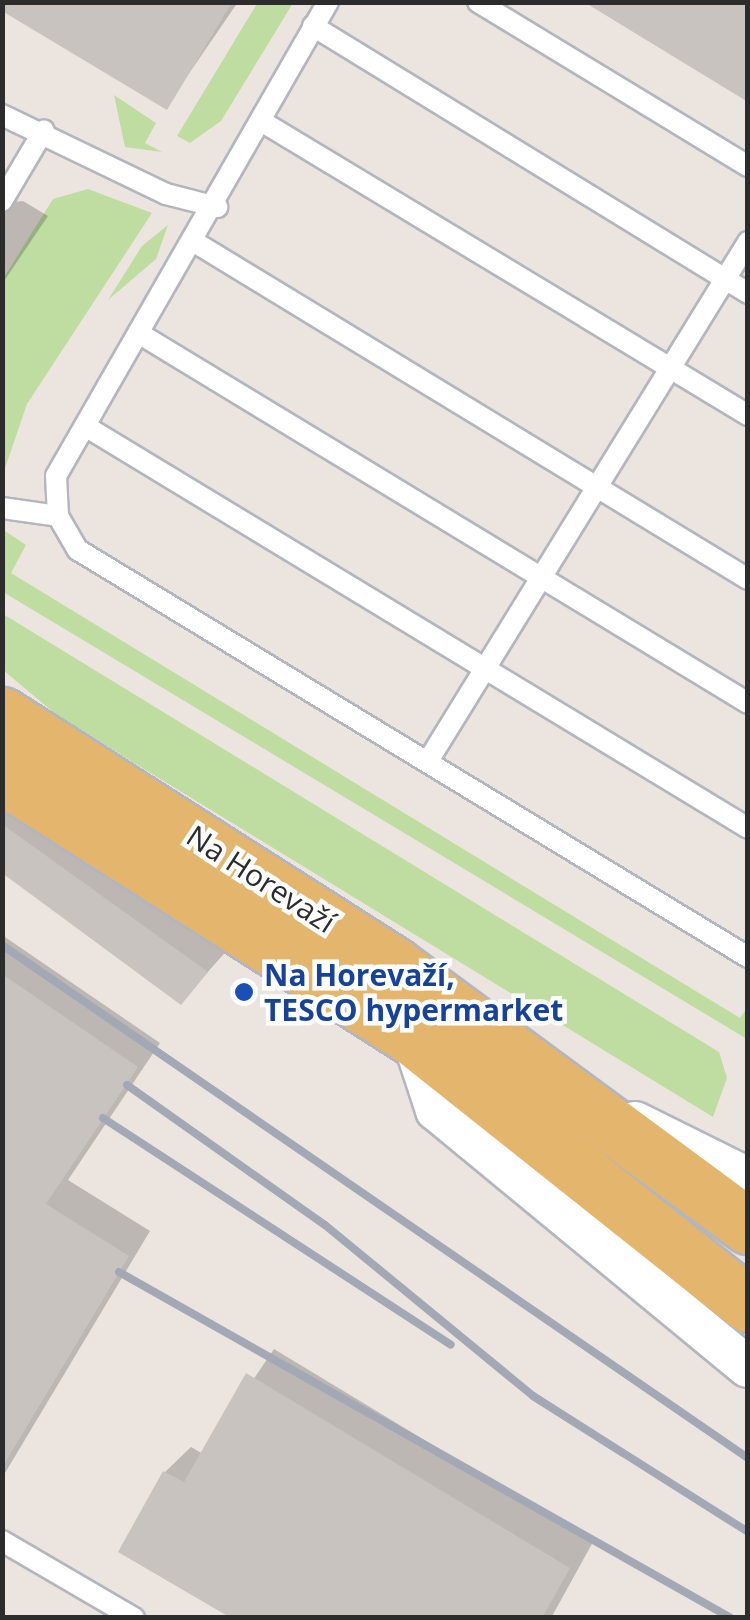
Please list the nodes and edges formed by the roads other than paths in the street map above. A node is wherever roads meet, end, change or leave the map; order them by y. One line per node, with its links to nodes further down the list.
1 (328, 2): 3 (lane)
2 (478, 2): 7 (lane)
3 (313, 26): 5 (lane); 12 (lane)
4 (2, 114): 6 (lane)
5 (261, 121): 9 (lane); 15 (lane)
6 (44, 130): 8 (lane); 9 (lane)
7 (748, 166)
8 (2, 201)
9 (217, 207): 11 (lane)
10 (748, 242): 12 (lane)
11 (196, 244): 14 (lane); 18 (lane)
12 (724, 279): 13 (lane); 15 (lane)
13 (748, 292)
14 (140, 334): 17 (lane); 21 (lane)
15 (670, 367): 16 (lane); 18 (lane)
16 (748, 415)
17 (85, 426): 20 (lane); 23 (lane)
18 (595, 487): 21 (lane); 22 (lane)
19 (2, 508): 20 (lane)
20 (58, 516): 26 (lane)
21 (540, 578): 23 (lane); 24 (lane)
22 (748, 579)
23 (484, 667): 26 (lane); 28 (lane)
24 (748, 703)
25 (2, 715): 31 (main road, Na Horevaží)
26 (428, 762): 29 (lane)
27 (2, 776): 30 (main road, Na Horevaží)
28 (748, 828)
29 (748, 956)
30 (412, 1037): 34 (main road, Na Horevaží); 35 (street)
31 (562, 1088): 32 (street, Na Horevaží); 33 (main road, Na Horevaží)
32 (748, 1178)
33 (748, 1226)
34 (748, 1304)
35 (748, 1367)
36 (2, 1541): 37 (lane)
37 (134, 1618)

